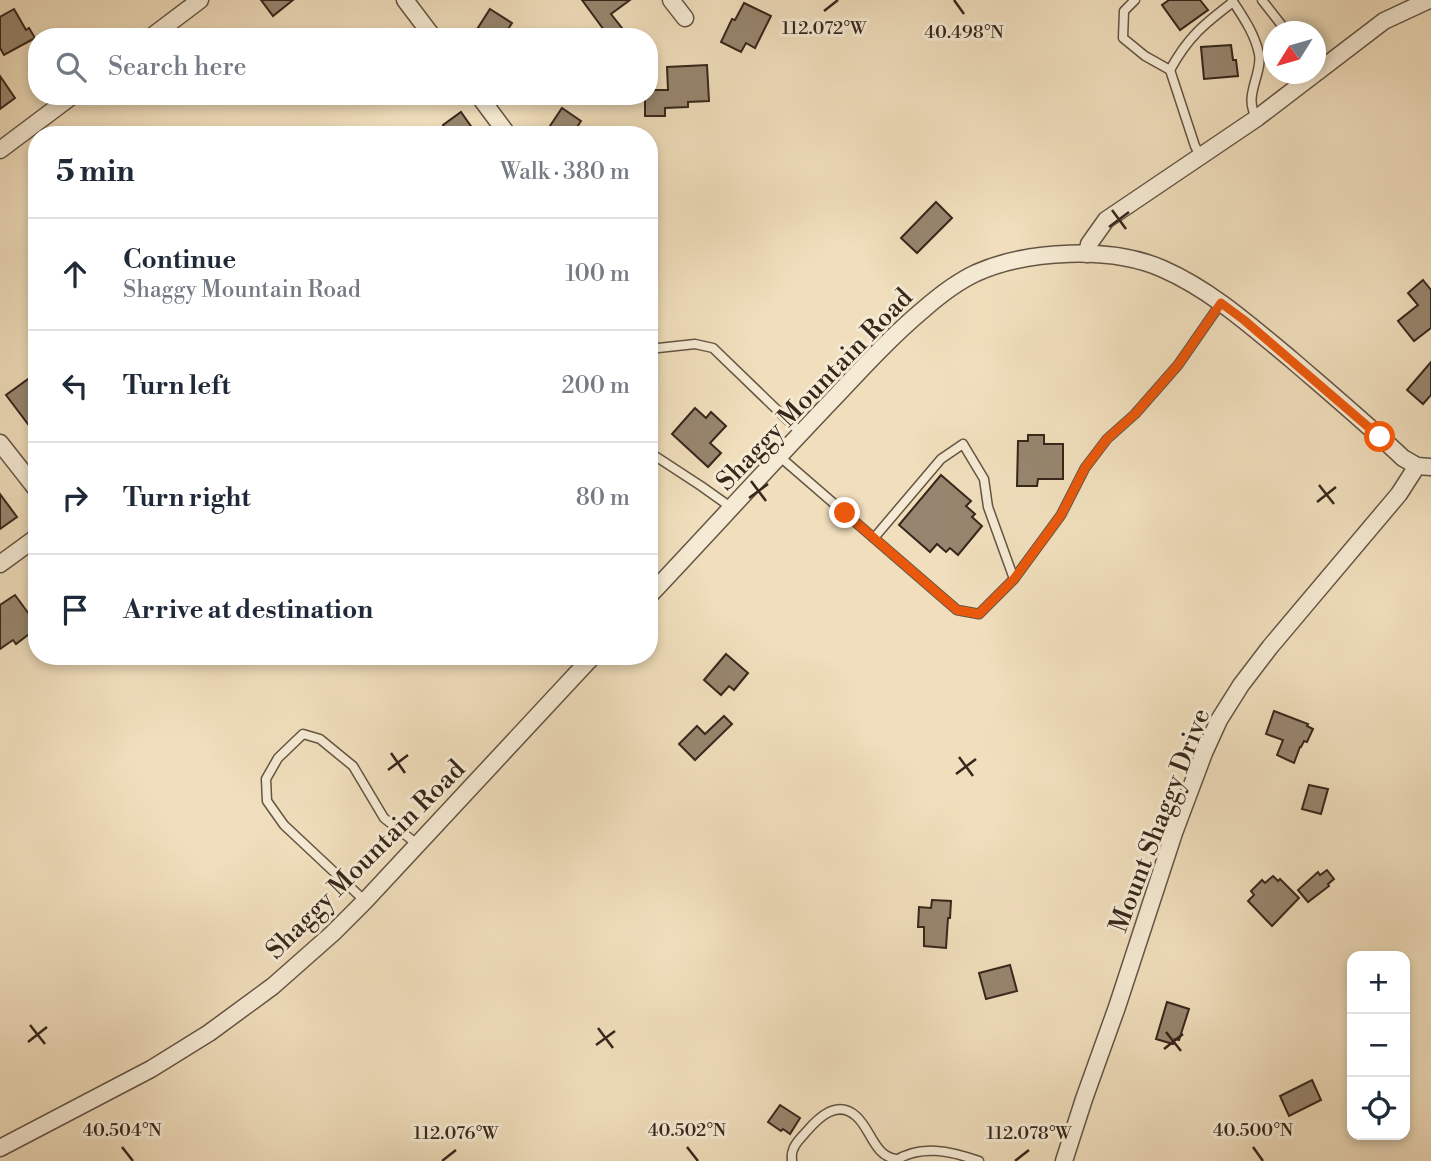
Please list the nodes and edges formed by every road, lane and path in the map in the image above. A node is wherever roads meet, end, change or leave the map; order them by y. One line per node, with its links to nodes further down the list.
1 (200, 0): 10 (street)
2 (405, 0): 11 (street)
3 (671, 0): 8 (street)
4 (1135, 0): 13 (lane)
5 (1262, 0): 9 (lane)
6 (1429, 0): 12 (street)
7 (1233, 1): 13 (lane); 17 (lane)
8 (685, 18)
9 (1278, 21)
10 (163, 28)
11 (426, 28)
12 (1326, 64)
13 (1170, 70): 22 (lane)
14 (1300, 84): 17 (street)
15 (60, 105): 18 (street)
16 (486, 105): 19 (street)
17 (1257, 118): 22 (street)
18 (32, 126)
19 (501, 126)
20 (28, 129): 21 (street)
21 (0, 150)
22 (1201, 157): 23 (street)
23 (1087, 254): 24 (street, Shaggy Mountain Road); 26 (street, Shaggy Mountain Road)
24 (1221, 303): 30 (street, Shaggy Mountain Road); 36 (lane)
25 (658, 348): 26 (lane)
26 (801, 433): 28 (street, Shaggy Mountain Road)
27 (0, 443): 31 (street)
28 (779, 456): 32 (street, Shaggy Mountain Road); 33 (lane)
29 (658, 458): 32 (lane)
30 (1424, 466): 45 (street, Mount Shaggy Drive)
31 (28, 479)
32 (732, 508): 37 (street, Shaggy Mountain Road)
33 (874, 538): 36 (lane); 36 (lane)
34 (28, 544): 35 (street)
35 (0, 564)
36 (1014, 579)
37 (658, 586)
38 (585, 665): 39 (street, Shaggy Mountain Road)
39 (417, 844): 40 (street, Shaggy Mountain Road); 40 (lane)
40 (365, 901): 41 (street, Shaggy Mountain Road)
41 (0, 1147)
42 (895, 1160): 43 (lane); 44 (lane)
43 (792, 1161)
44 (979, 1161)
45 (1064, 1161)

